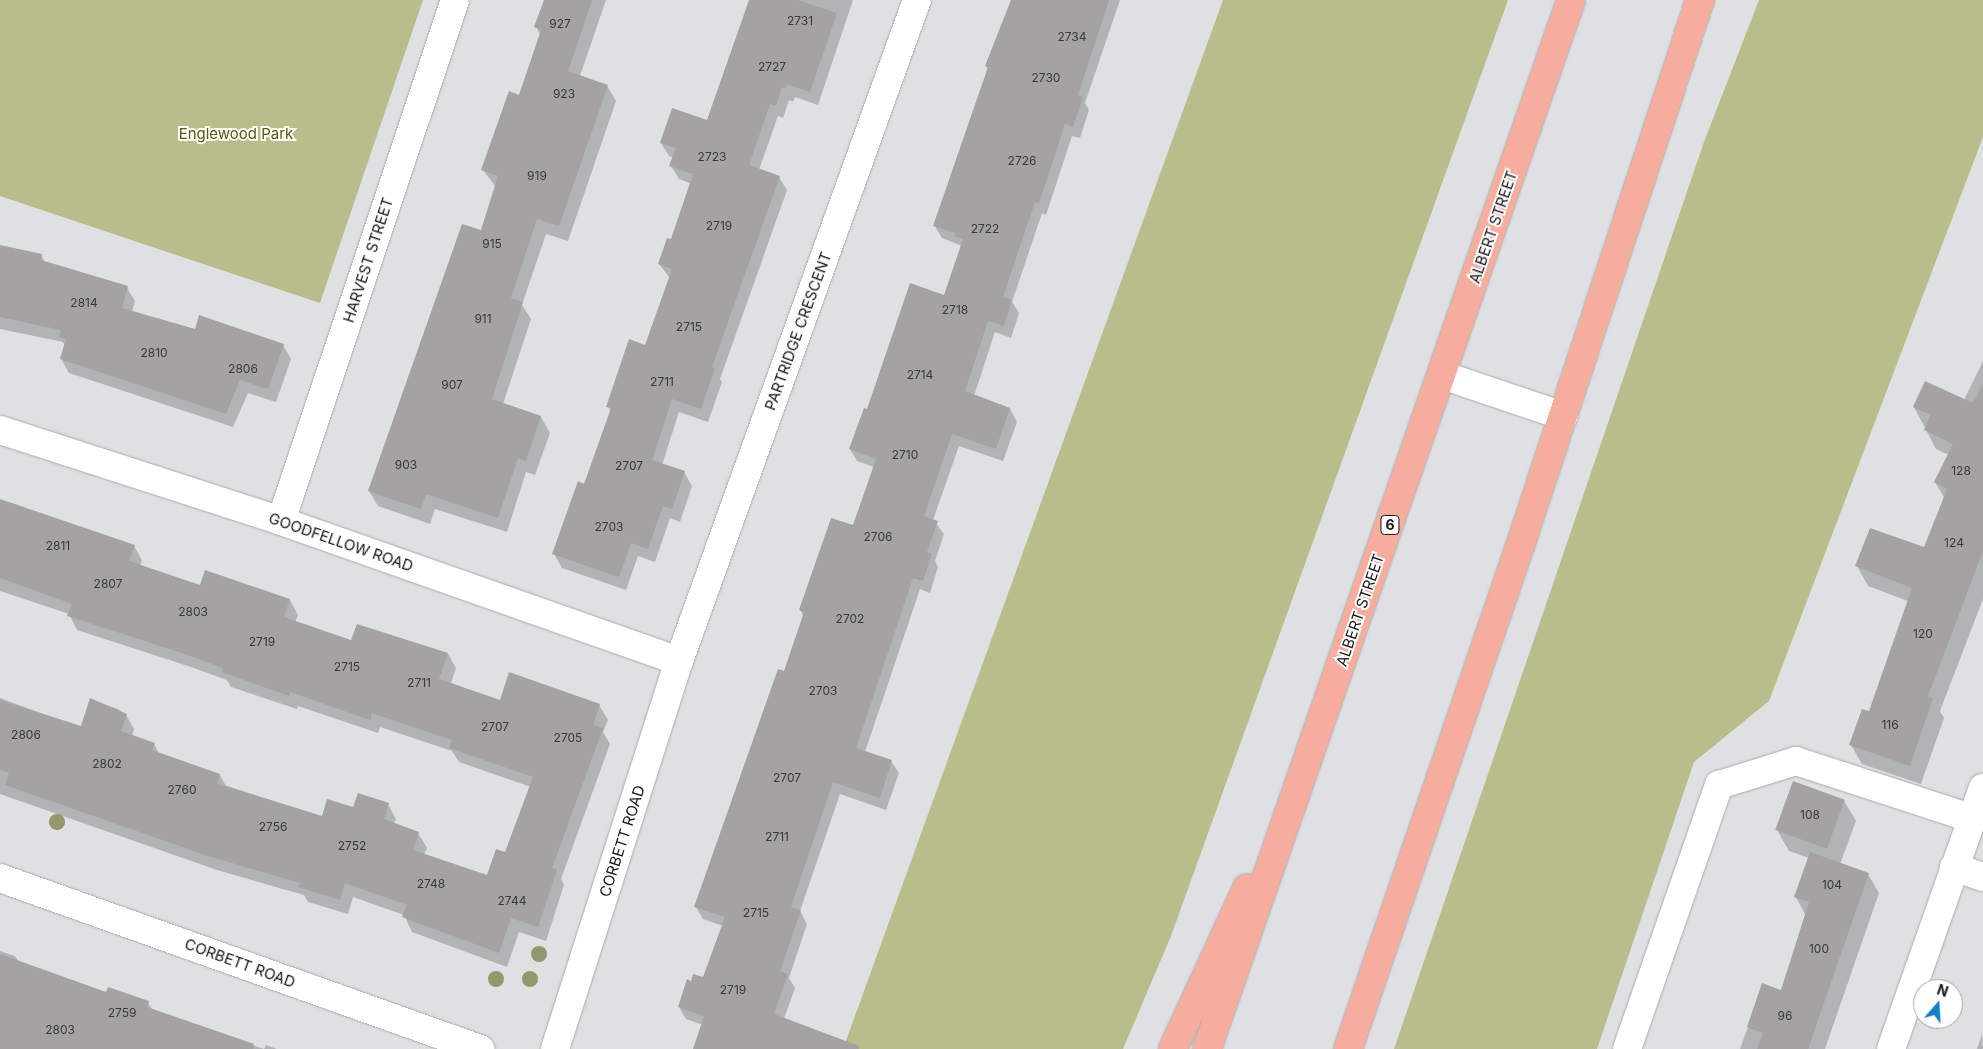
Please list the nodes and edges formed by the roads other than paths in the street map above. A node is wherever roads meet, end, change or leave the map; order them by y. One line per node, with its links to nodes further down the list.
1 (456, 0): 10 (street, HARVEST STREET)
2 (917, 0): 11 (street, PARTRIDGE CRESCENT)
3 (1571, 0): 7 (highway, ALBERT STREET / 6)
4 (1700, 0): 6 (highway)
5 (1706, 0): 6 (highway)
6 (1688, 37): 8 (highway)
7 (1442, 374): 8 (street); 12 (highway, ALBERT STREET / 6)
8 (1563, 416): 22 (highway)
9 (0, 430): 10 (street, GOODFELLOW ROAD)
10 (281, 521): 11 (street, GOODFELLOW ROAD)
11 (679, 661): 19 (street, CORBETT ROAD)
12 (1314, 741): 20 (highway); 21 (highway, ALBERT STREET / 6)
13 (1983, 788): 14 (street)
14 (1973, 819): 15 (street); 23 (street)
15 (1954, 867): 16 (street); 24 (street)
16 (1983, 877)
17 (0, 878): 18 (street, CORBETT ROAD)
18 (480, 1049)
19 (555, 1049)
20 (1173, 1049)
21 (1207, 1049)
22 (1348, 1049)
23 (1628, 1049)
24 (1891, 1049)

